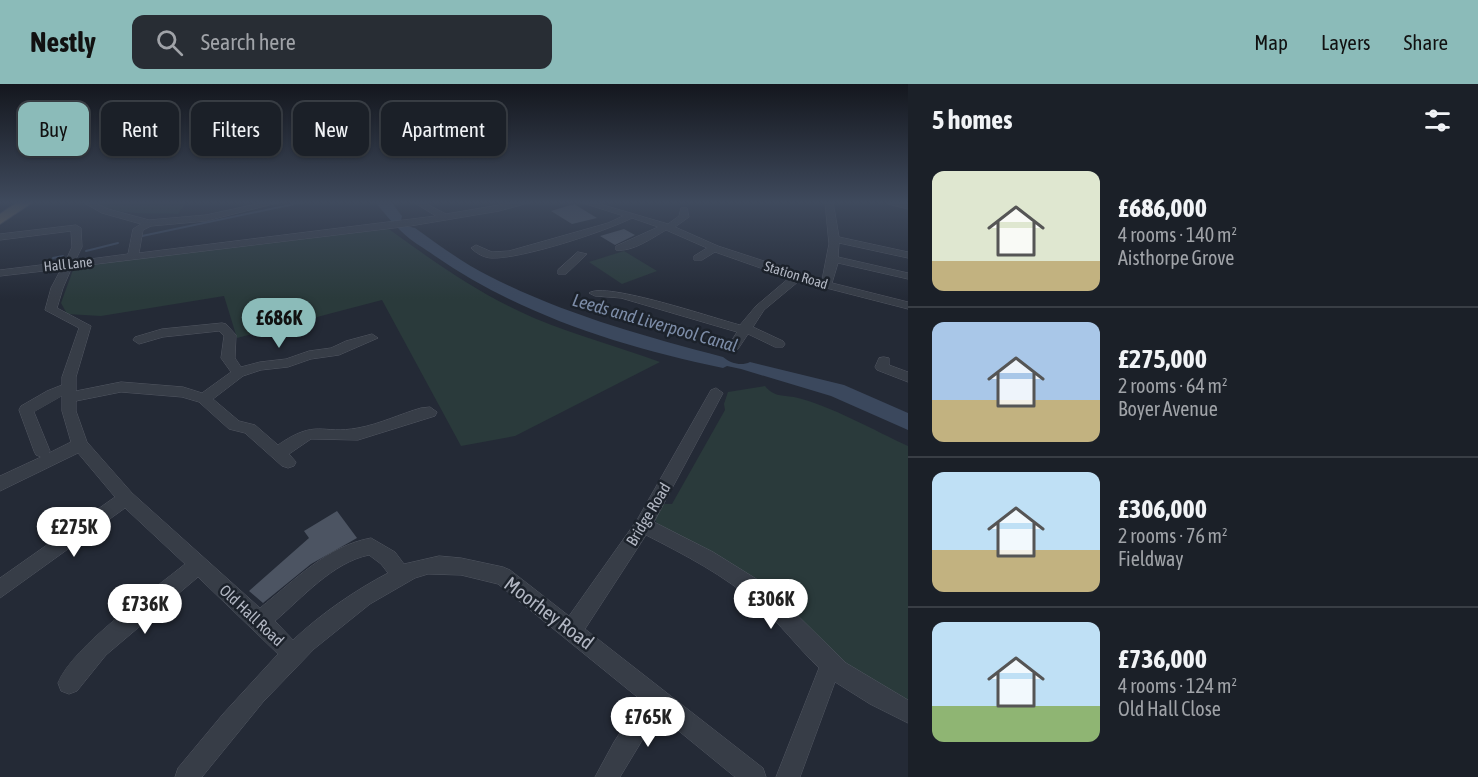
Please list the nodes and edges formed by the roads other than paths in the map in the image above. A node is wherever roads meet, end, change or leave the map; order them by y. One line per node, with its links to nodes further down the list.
1 (22, 234): 9 (street)
2 (76, 234): 19 (street)
3 (137, 234): 16 (street)
4 (319, 234): 16 (street, Hall Lane)
5 (578, 234): 11 (street)
6 (652, 234): 12 (street)
7 (683, 234): 13 (street, Station Road)
8 (834, 234): 10 (street)
9 (0, 237)
10 (835, 238): 15 (street); 18 (street)
11 (476, 248)
12 (620, 248)
13 (714, 248): 17 (street); 23 (street, Station Road)
14 (582, 254): 20 (street)
15 (908, 255)
16 (133, 257): 19 (street, Hall Lane)
17 (698, 258)
18 (834, 259): 22 (street); 24 (street)
19 (68, 264): 21 (street, Hall Lane); 39 (street, Old Hall Road)
20 (562, 272)
21 (0, 273)
22 (908, 276)
23 (797, 277): 24 (street, Station Road); 29 (street)
24 (826, 284): 25 (street, Station Road)
25 (850, 291): 27 (street); 28 (street, Station Road)
26 (595, 293): 29 (street)
27 (908, 297)
28 (908, 306)
29 (744, 329): 32 (street); 33 (street)
30 (372, 338): 34 (street)
31 (138, 340): 37 (street)
32 (779, 344)
33 (734, 346)
34 (334, 352): 36 (street); 37 (street)
35 (884, 361): 38 (street)
36 (336, 366)
37 (238, 373): 41 (street)
38 (908, 376)
39 (69, 393): 41 (street); 43 (street, Old Hall Road); 44 (street)
40 (716, 393): 47 (street, Bridge Road)
41 (204, 399): 42 (street)
42 (430, 412)
43 (80, 445): 45 (street); 46 (street, Old Hall Road)
44 (42, 451)
45 (0, 484)
46 (126, 498): 48 (street, Old Hall Road); 50 (street)
47 (643, 525): 52 (street, Bridge Road); 54 (street)
48 (198, 565): 51 (street, Old Hall Road); 55 (street)
49 (401, 576): 51 (street); 52 (street, Moorhey Road); 53 (street, Moorhey Road)
50 (0, 589)
51 (260, 621): 53 (street, Old Hall Road)
52 (572, 630): 56 (street, Moorhey Road)
53 (293, 654): 58 (street, Moorhey Road)
54 (831, 665): 57 (street); 61 (street)
55 (69, 682)
56 (655, 699): 59 (street); 60 (street, Moorhey Road)
57 (908, 712)
58 (187, 777)
59 (607, 777)
60 (754, 777)
61 (788, 777)

